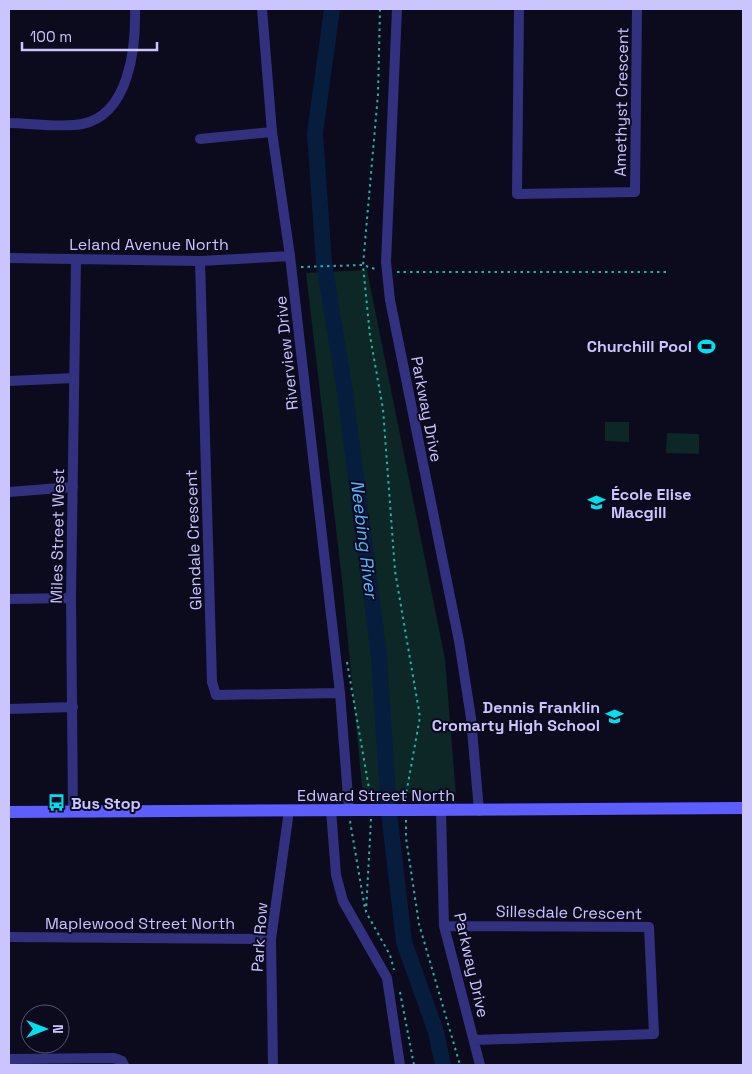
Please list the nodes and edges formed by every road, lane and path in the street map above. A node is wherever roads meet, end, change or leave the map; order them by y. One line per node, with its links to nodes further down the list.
1 (135, 9): 7 (street)
2 (262, 9): 8 (street, Riverview Drive)
3 (380, 9): 15 (path)
4 (397, 9): 16 (street, Parkway Drive)
5 (519, 9): 6 (street, Amethyst Crescent)
6 (637, 9)
7 (9, 123)
8 (272, 132): 9 (street); 10 (street, Riverview Drive)
9 (200, 138)
10 (290, 256): 13 (street, Leland Avenue North); 25 (street, Riverview Drive)
11 (9, 258): 12 (street, Leland Avenue North)
12 (76, 260): 13 (street, Leland Avenue North); 18 (street, Miles Street West)
13 (200, 260): 25 (street, Glendale Crescent)
14 (304, 265): 15 (path)
15 (363, 265): 16 (path); 36 (path)
16 (387, 272): 17 (path); 33 (street, Parkway Drive)
17 (668, 272)
18 (74, 378): 19 (street); 20 (street, Miles Street West)
19 (9, 381)
20 (73, 487): 21 (street); 22 (street, Miles Street West)
21 (9, 492)
22 (71, 598): 23 (street); 26 (street, Miles Street West)
23 (9, 599)
24 (346, 658): 28 (path)
25 (340, 693): 28 (street, Riverview Drive)
26 (73, 706): 27 (street); 35 (street, Miles Street West)
27 (9, 710)
28 (363, 807): 30 (main road, Edward Street North); 36 (main road, Edward Street North, bridge); 37 (path); 37 (path)
29 (743, 808): 33 (main road, Edward Street North)
30 (331, 810): 31 (main road, Edward Street North); 47 (street)
31 (289, 811): 35 (main road, Edward Street North); 40 (street, Park Row)
32 (441, 811): 33 (main road, Edward Street North); 36 (main road, Edward Street North); 38 (street, Parkway Drive)
33 (479, 811)
34 (9, 812): 35 (main road, Edward Street North)
35 (73, 812)
36 (407, 812): 49 (path)
37 (366, 912): 41 (path)
38 (444, 926): 43 (street, Parkway Drive); 43 (street, Sillesdale Crescent)
39 (9, 937): 40 (street, Maplewood Street North)
40 (271, 939): 46 (street, Park Row)
41 (395, 974)
42 (397, 983): 48 (path)
43 (475, 1040): 50 (street, Parkway Drive)
44 (9, 1060): 45 (street)
45 (124, 1065)
46 (273, 1065)
47 (400, 1065)
48 (414, 1065)
49 (460, 1065)
50 (480, 1065)

